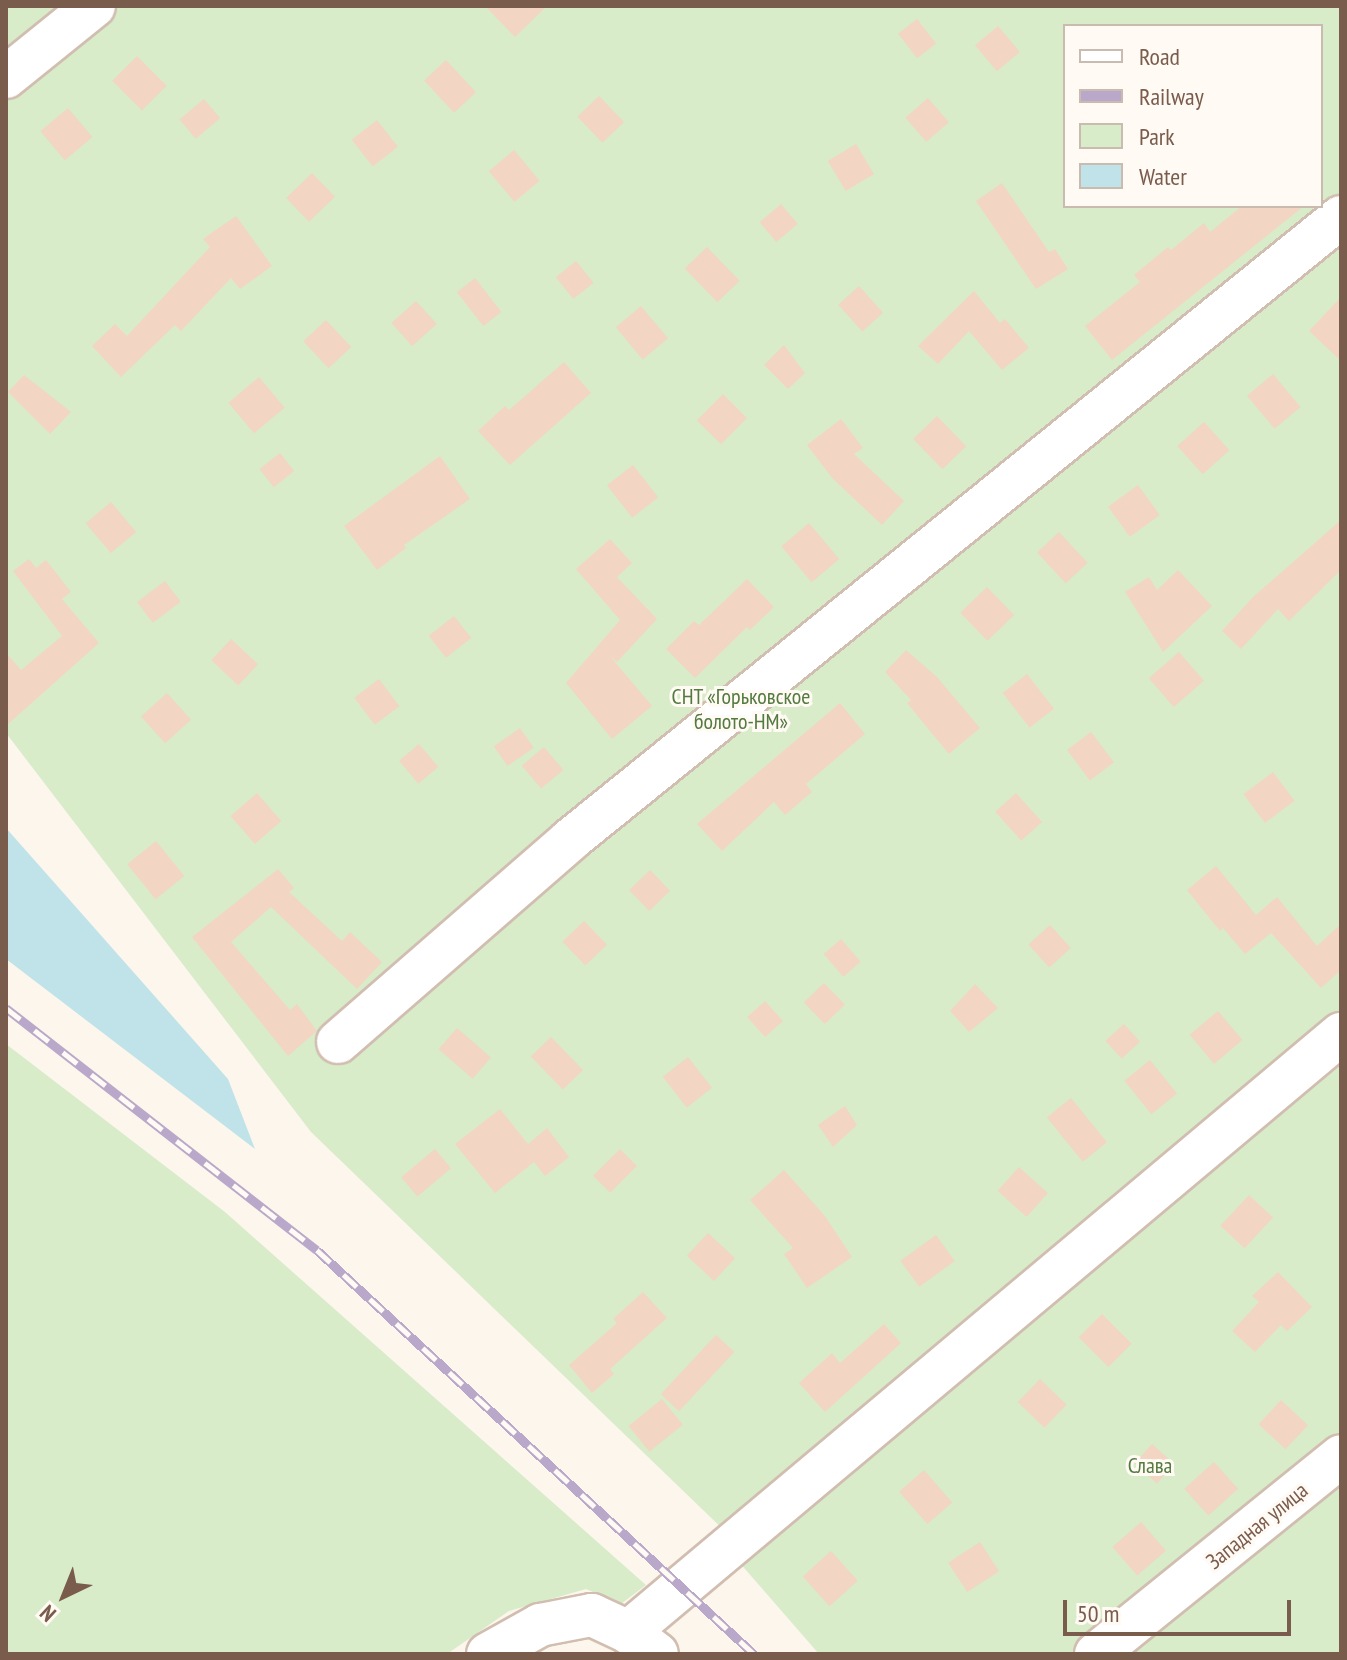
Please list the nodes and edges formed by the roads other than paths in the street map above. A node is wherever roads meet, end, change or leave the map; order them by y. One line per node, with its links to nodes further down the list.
1 (94, 6): 2 (street)
2 (6, 77)
3 (1341, 217): 5 (street)
4 (1341, 1034): 7 (street)
5 (338, 1042)
6 (1341, 1456): 9 (street, Западная улица)
7 (643, 1643): 8 (street)
8 (488, 1654)
9 (1096, 1654)

